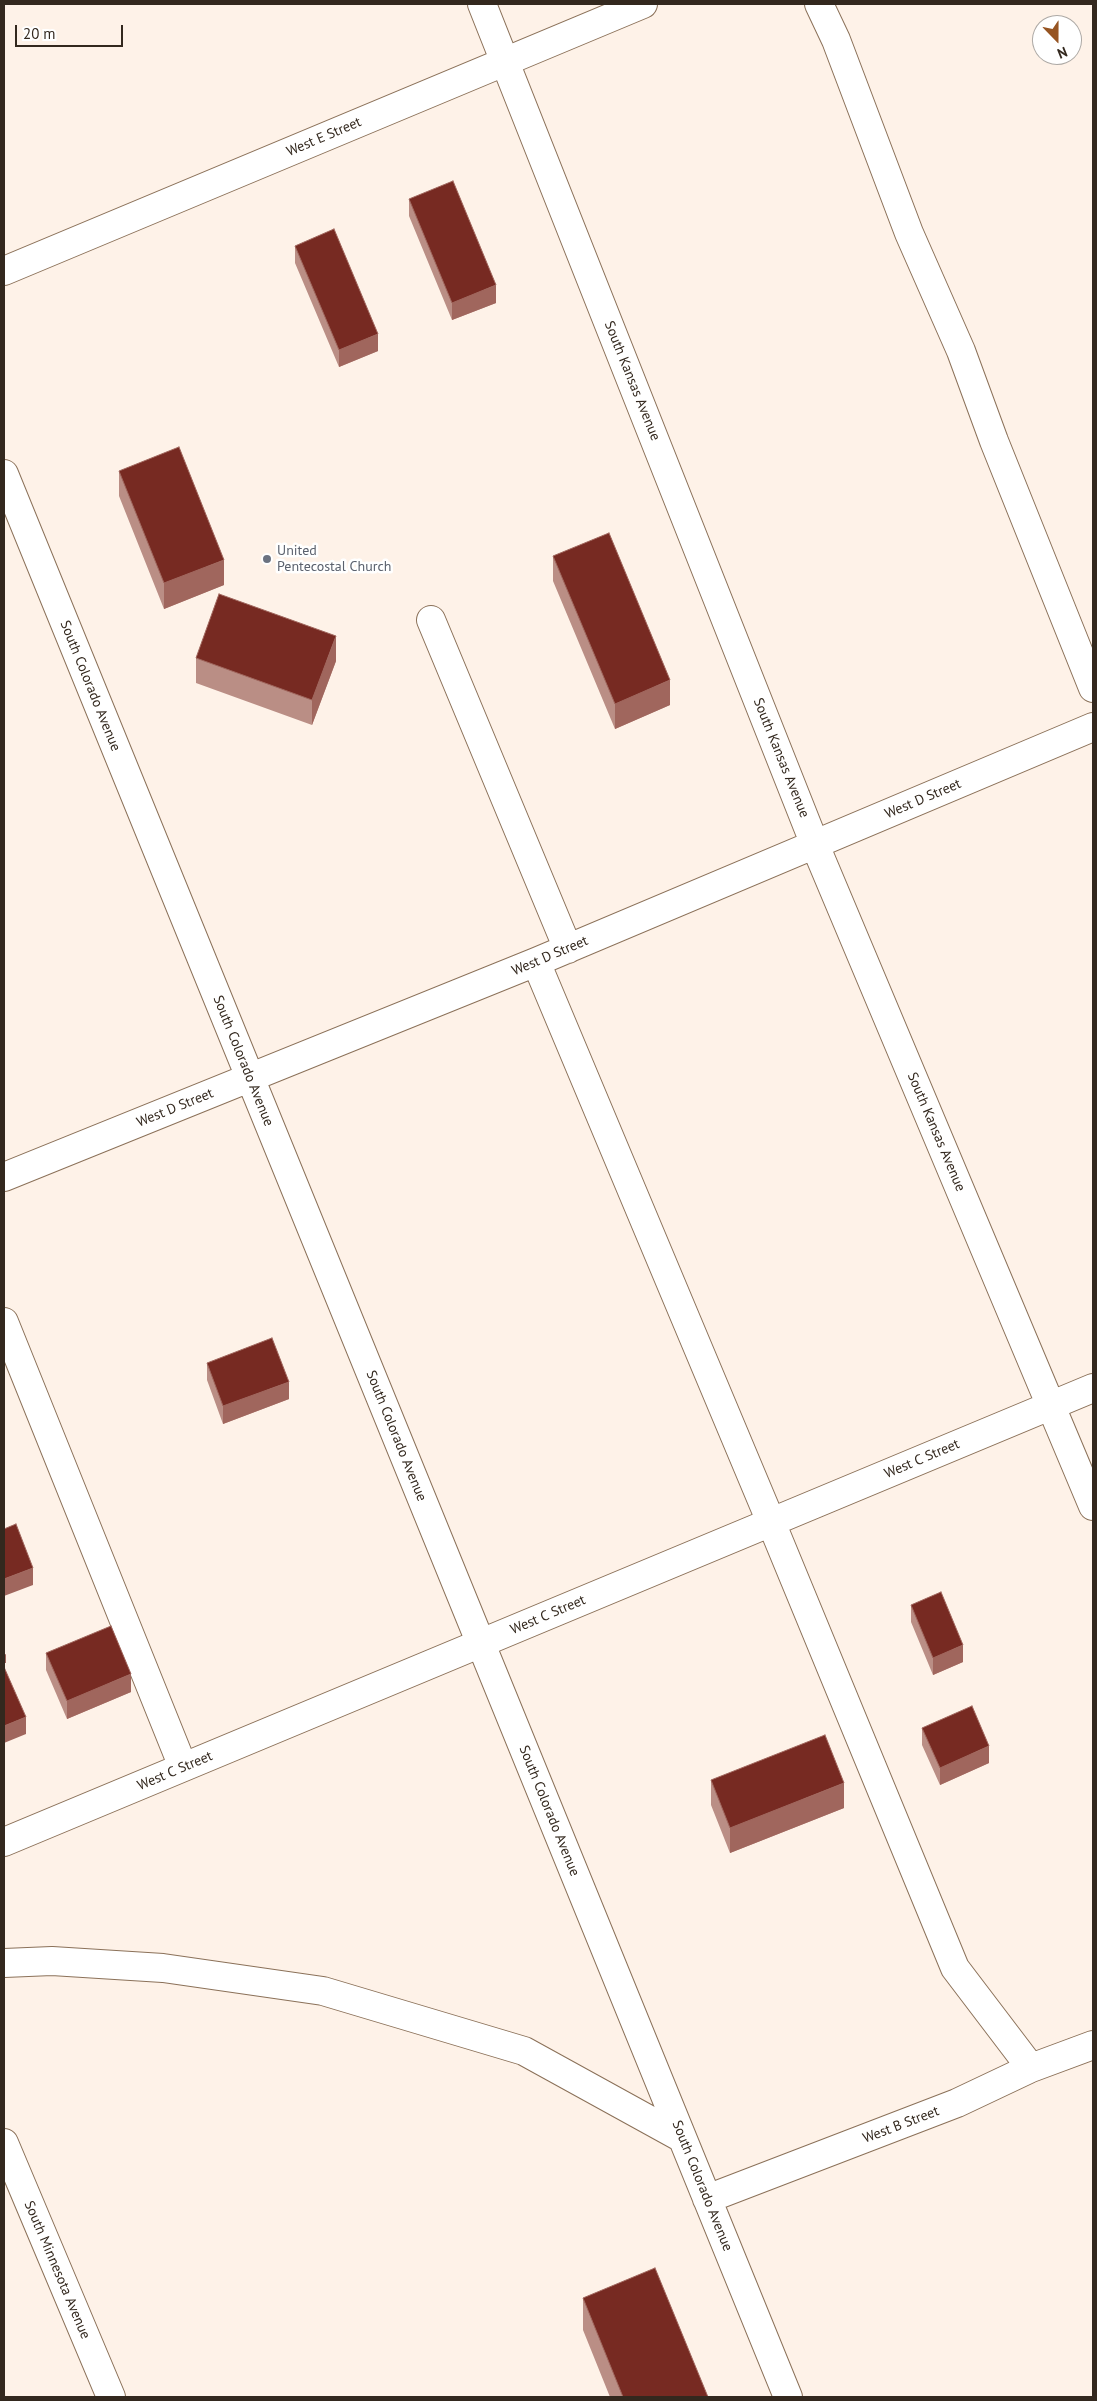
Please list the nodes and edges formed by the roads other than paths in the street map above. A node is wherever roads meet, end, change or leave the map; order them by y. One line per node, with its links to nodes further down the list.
1 (482, 4): 4 (street, South Kansas Avenue)
2 (643, 4): 4 (street, West E Street)
3 (819, 4): 8 (street)
4 (505, 62): 5 (street, West E Street); 10 (street, South Kansas Avenue)
5 (4, 271)
6 (4, 474): 13 (street, South Colorado Avenue)
7 (431, 620): 11 (street)
8 (1093, 688)
9 (1093, 727): 10 (street, West D Street)
10 (815, 845): 11 (street, West D Street); 17 (street, South Kansas Avenue)
11 (568, 948): 12 (street, West D Street)
12 (536, 962): 13 (street, West D Street); 19 (street)
13 (250, 1078): 14 (street, West D Street); 20 (street, South Colorado Avenue)
14 (4, 1177)
15 (4, 1322): 21 (street)
16 (1093, 1388): 17 (street, West C Street)
17 (1051, 1406): 18 (street, South Kansas Avenue); 19 (street, West C Street)
18 (1093, 1506)
19 (771, 1522): 20 (street, West C Street); 25 (street)
20 (480, 1643): 21 (street, West C Street); 26 (street, South Colorado Avenue)
21 (184, 1767): 22 (street, West C Street)
22 (4, 1842)
23 (4, 1963): 26 (street)
24 (1093, 2045): 25 (street, West B Street)
25 (1031, 2068): 28 (street, West B Street)
26 (682, 2138): 28 (street, South Colorado Avenue)
27 (4, 2143): 29 (street, South Minnesota Avenue)
28 (707, 2199): 30 (street, South Colorado Avenue)
29 (111, 2397)
30 (788, 2397)

